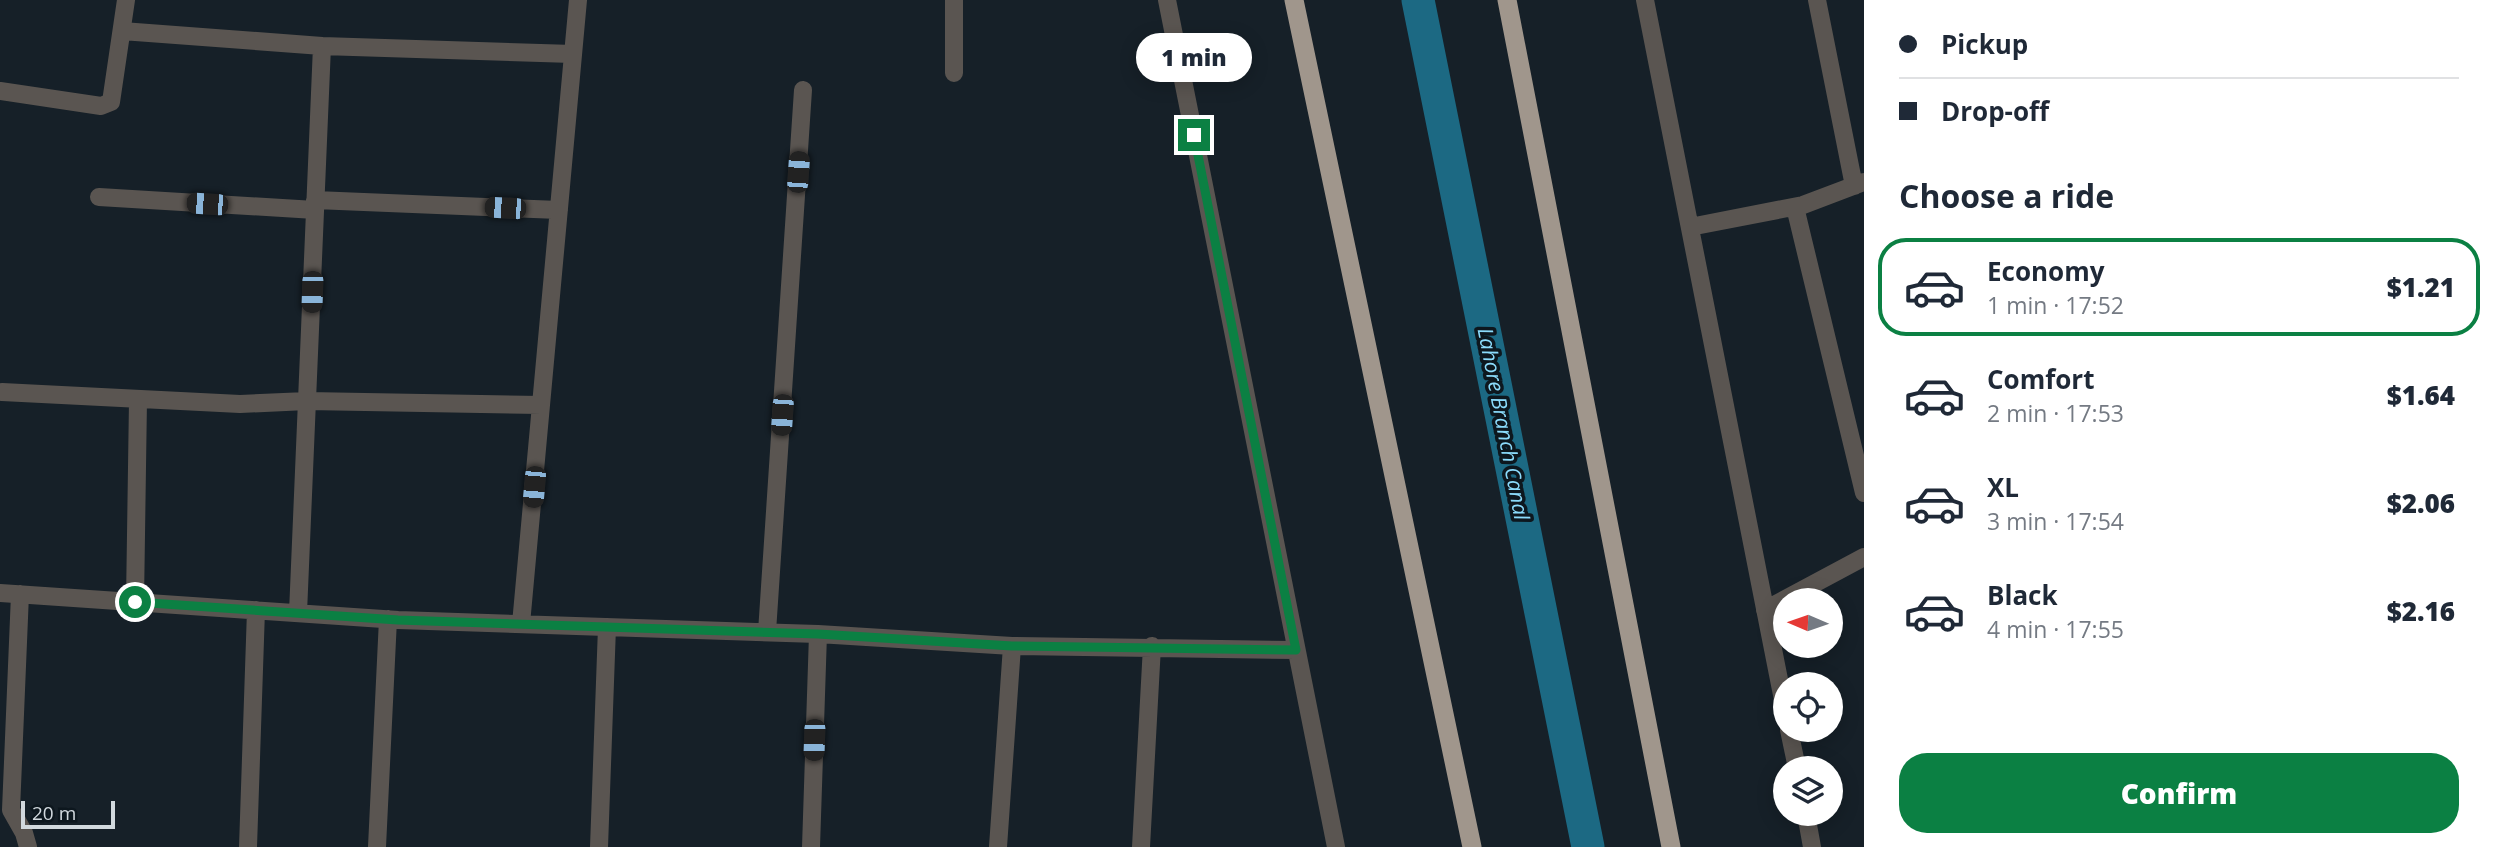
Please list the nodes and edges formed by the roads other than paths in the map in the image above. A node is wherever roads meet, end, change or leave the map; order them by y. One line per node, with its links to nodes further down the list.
1 (126, 0): 9 (street)
2 (578, 0): 11 (street)
3 (954, 0): 12 (street)
4 (1167, 0): 40 (street)
5 (1294, 0): 51 (highway)
6 (1508, 0): 52 (highway)
7 (1645, 0): 20 (street)
8 (1818, 0): 15 (street)
9 (122, 32): 10 (street); 14 (street)
10 (322, 46): 11 (street); 17 (street)
11 (573, 54): 19 (street)
12 (954, 73)
13 (803, 90): 36 (street)
14 (0, 91)
15 (1859, 184): 18 (street)
16 (99, 197): 17 (street)
17 (315, 205): 19 (street); 23 (street)
18 (1796, 207): 20 (street); 25 (street)
19 (559, 210): 24 (street)
20 (1690, 227): 31 (street)
21 (2, 392): 22 (street)
22 (138, 400): 23 (street); 29 (street)
23 (307, 401): 24 (street); 32 (street)
24 (541, 405): 34 (street)
25 (1864, 493)
26 (1864, 557): 31 (street)
27 (0, 593): 28 (street)
28 (20, 594): 29 (street); 43 (street)
29 (135, 602): 30 (street)
30 (256, 610): 32 (street); 44 (street)
31 (1765, 610): 41 (street)
32 (298, 613): 33 (street)
33 (388, 619): 34 (street); 45 (street)
34 (521, 624): 35 (street)
35 (607, 626): 36 (street); 46 (street)
36 (767, 632): 37 (street)
37 (818, 634): 38 (street); 47 (street)
38 (1012, 646): 39 (street); 48 (street)
39 (1152, 646): 40 (street); 49 (street)
40 (1296, 650): 50 (street)
41 (1777, 672)
42 (1808, 826): 53 (street)
43 (28, 847)
44 (248, 847)
45 (377, 847)
46 (598, 847)
47 (811, 847)
48 (998, 847)
49 (1141, 847)
50 (1336, 847)
51 (1472, 847)
52 (1671, 847)
53 (1812, 847)

